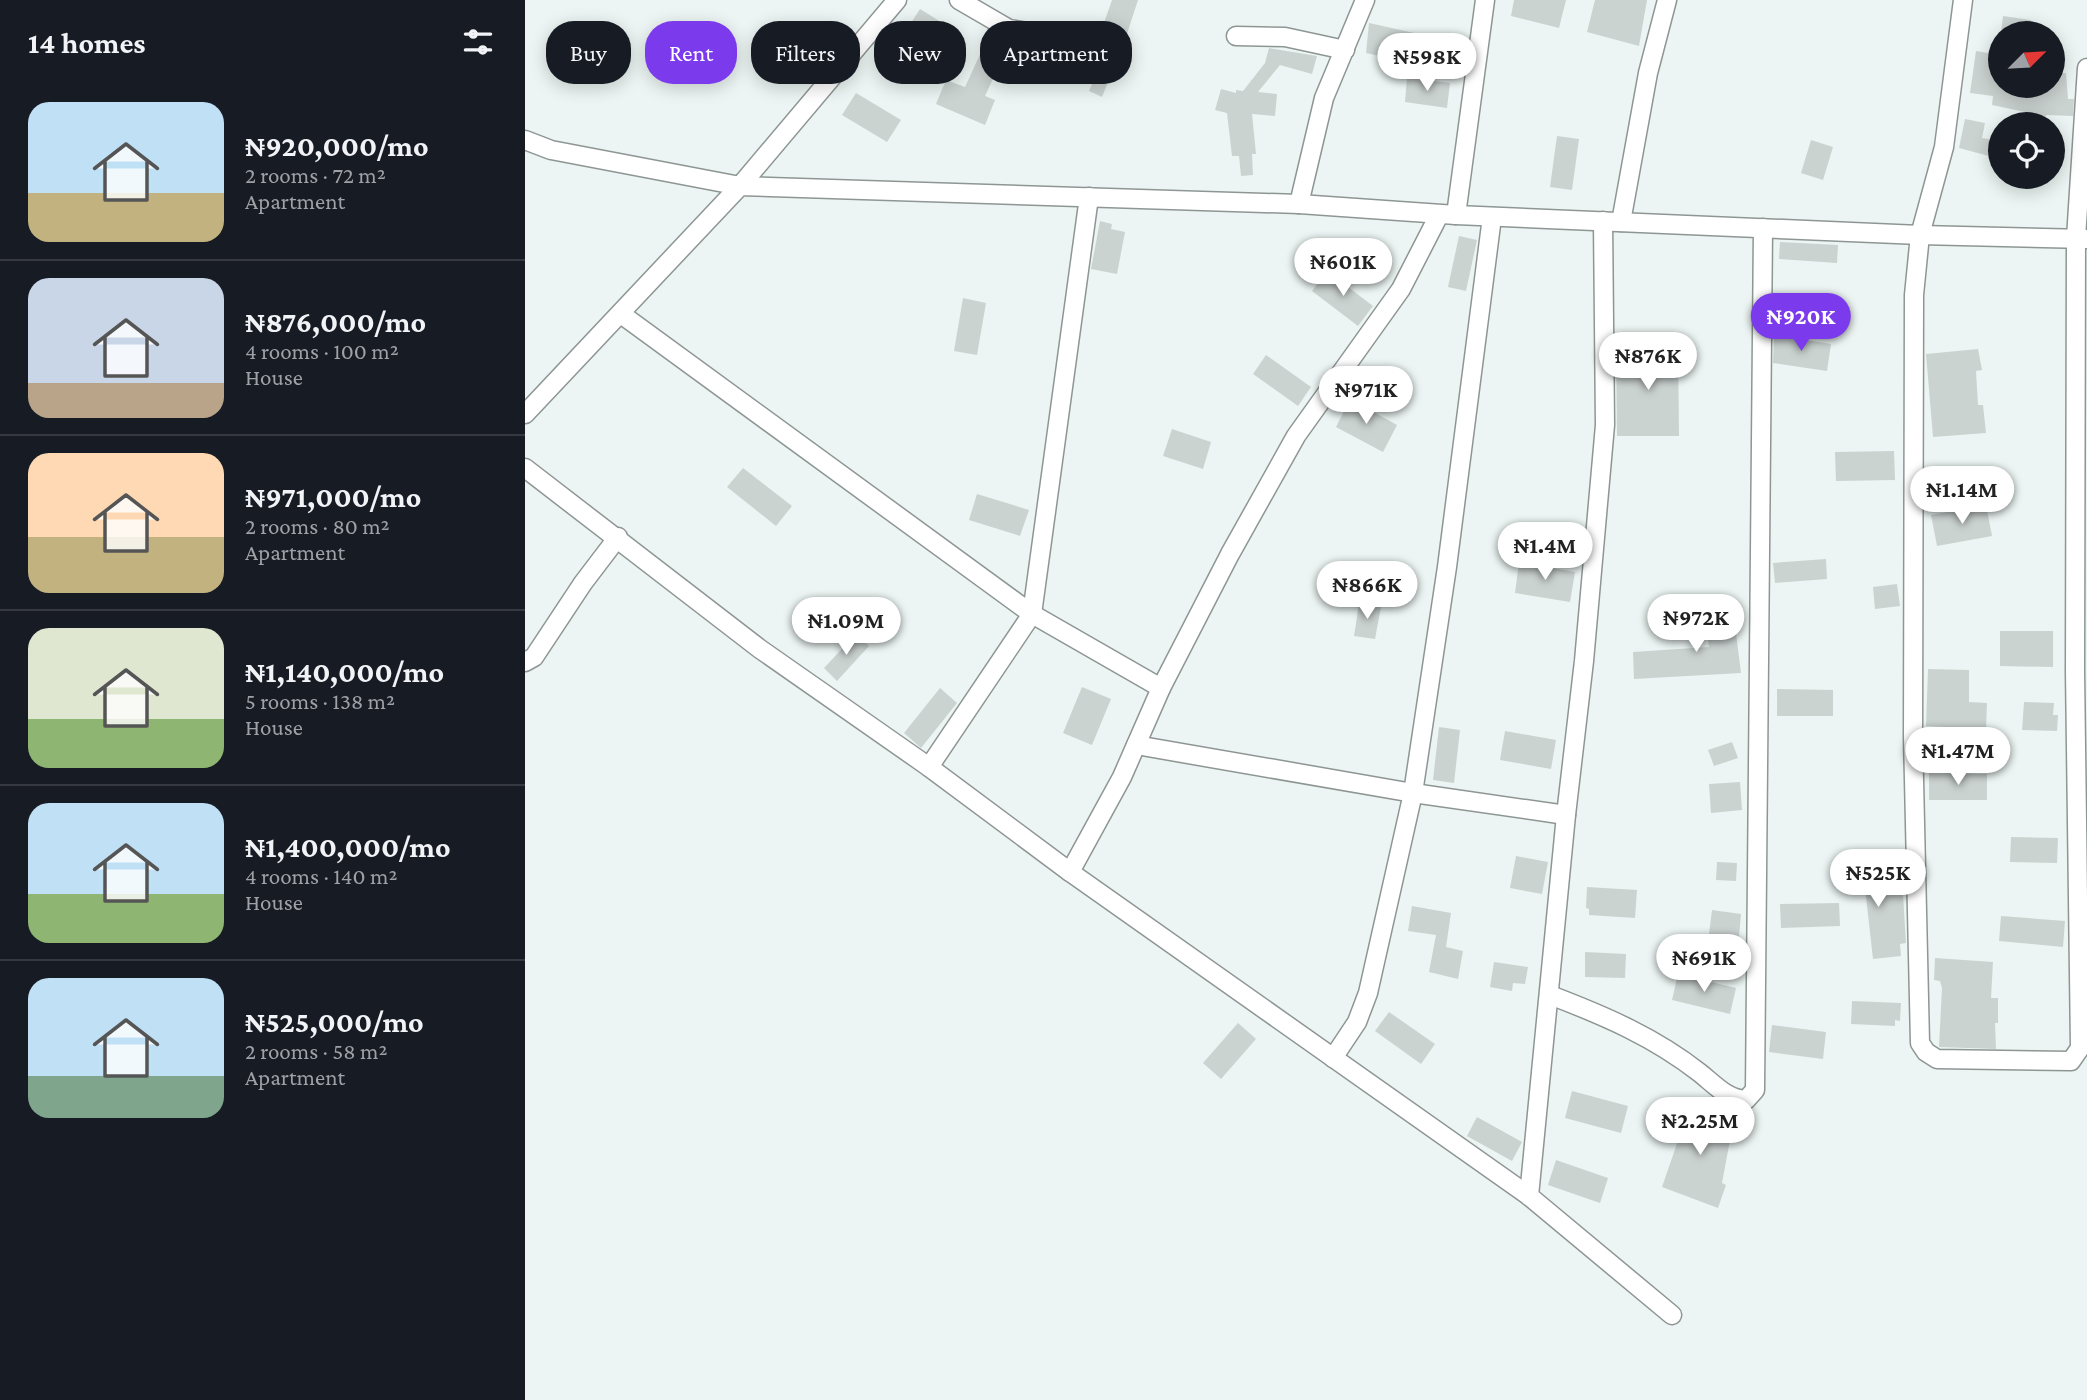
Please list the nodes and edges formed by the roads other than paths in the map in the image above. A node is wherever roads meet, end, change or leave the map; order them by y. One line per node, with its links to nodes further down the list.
1 (897, 0): 12 (street)
2 (959, 0): 7 (street)
3 (1365, 0): 9 (street)
4 (1485, 0): 15 (street)
5 (1667, 0): 17 (street)
6 (1963, 0): 19 (street)
7 (995, 21)
8 (1236, 36): 9 (street)
9 (1345, 50): 14 (street)
10 (2087, 68): 20 (street)
11 (525, 140): 12 (street)
12 (740, 186): 13 (street); 21 (street)
13 (1089, 197): 14 (street); 25 (street)
14 (1299, 204): 15 (street)
15 (1448, 215): 16 (street); 28 (street)
16 (1492, 217): 17 (street); 31 (street)
17 (1612, 222): 18 (street); 32 (street)
18 (1763, 228): 19 (street); 34 (street)
19 (1920, 234): 20 (street); 27 (street)
20 (2082, 238): 27 (street)
21 (621, 314): 22 (street); 25 (street)
22 (525, 414)
23 (525, 468): 24 (street)
24 (618, 537): 26 (street); 30 (street)
25 (1032, 614): 28 (street); 30 (street)
26 (525, 662)
27 (2081, 671)
28 (1161, 688): 29 (street)
29 (1136, 745): 31 (street); 33 (street)
30 (929, 767): 33 (street)
31 (1413, 793): 32 (street); 35 (street)
32 (1566, 815): 34 (street)
33 (1070, 872): 35 (street)
34 (1550, 995): 36 (street)
35 (1333, 1058): 36 (street)
36 (1529, 1196): 37 (street)
37 (1672, 1315)

